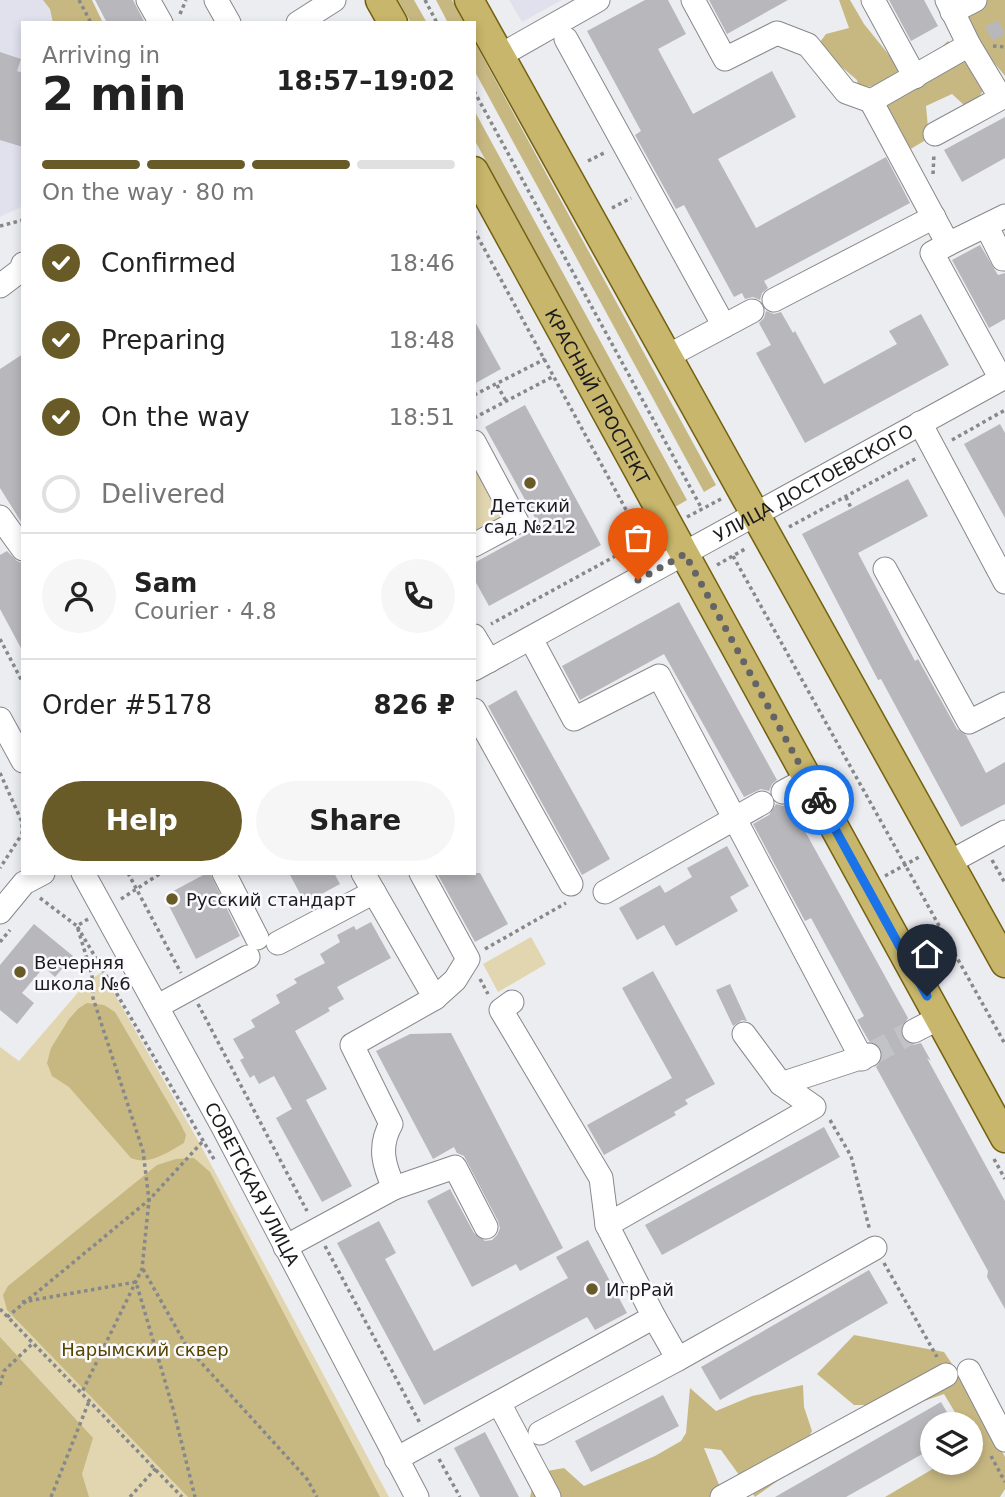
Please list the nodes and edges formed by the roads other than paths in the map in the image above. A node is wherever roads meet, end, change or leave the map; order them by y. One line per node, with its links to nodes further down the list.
1 (148, 0): 11 (street)
2 (216, 0): 12 (street)
3 (334, 0): 13 (street)
4 (380, 0): 14 (main road)
5 (469, 0): 17 (main road)
6 (598, 0): 17 (street)
7 (693, 0): 20 (street)
8 (873, 0): 18 (street)
9 (975, 0): 10 (street)
10 (949, 6): 16 (street)
11 (160, 21)
12 (228, 21)
13 (301, 21)
14 (392, 21)
15 (566, 39): 31 (street)
16 (969, 45): 18 (street); 19 (street)
17 (501, 55): 32 (main road)
18 (915, 77): 20 (street)
19 (1003, 97): 21 (street)
20 (871, 101): 23 (street)
21 (935, 134)
22 (476, 175): 40 (main road, КРАСНЫЙ ПРОСПЕКТ)
23 (934, 217): 25 (street); 29 (street)
24 (996, 222): 25 (street); 26 (street)
25 (948, 244): 33 (street)
26 (1005, 259)
27 (21, 270): 28 (street)
28 (0, 286)
29 (774, 300)
30 (752, 311): 31 (street)
31 (724, 326): 32 (street)
32 (666, 357): 36 (main road)
33 (1003, 378): 34 (street, УЛИЦА ДОСТОЕВСКОГО)
34 (920, 423): 36 (street, УЛИЦА ДОСТОЕВСКОГО); 42 (street)
35 (476, 446): 38 (street)
36 (754, 515): 40 (street, УЛИЦА ДОСТОЕВСКОГО); 53 (main road)
37 (2, 526): 39 (street)
38 (476, 544)
39 (21, 547)
40 (685, 554): 44 (street, УЛИЦА ДОСТОЕВСКОГО); 67 (main road, КРАСНЫЙ ПРОСПЕКТ)
41 (885, 569): 46 (street)
42 (1005, 582)
43 (480, 632): 45 (street)
44 (531, 639): 45 (street, УЛИЦА ДОСТОЕВСКОГО); 51 (street)
45 (482, 665)
46 (1005, 704)
47 (476, 714): 59 (street)
48 (0, 719): 49 (street)
49 (14, 759)
50 (762, 803): 51 (street)
51 (735, 818): 60 (street); 70 (street)
52 (1005, 832): 53 (street)
53 (945, 854): 63 (main road)
54 (39, 875): 61 (street)
55 (84, 875): 66 (street, СОВЕТСКАЯ УЛИЦА)
56 (225, 875): 62 (street)
57 (422, 875): 64 (street)
58 (369, 883): 62 (street); 64 (street)
59 (570, 892)
60 (605, 892)
61 (8, 918)
62 (261, 946): 66 (street)
63 (1005, 963)
64 (435, 998): 72 (street)
65 (512, 1002): 73 (street)
66 (158, 1006): 75 (street, СОВЕТСКАЯ УЛИЦА)
67 (939, 1018): 68 (street); 71 (main road, КРАСНЫЙ ПРОСПЕКТ)
68 (914, 1031)
69 (744, 1034): 70 (street)
70 (781, 1084): 73 (street)
71 (1005, 1138)
72 (394, 1188): 74 (street); 75 (street)
73 (607, 1226): 77 (street)
74 (486, 1227)
75 (285, 1247): 82 (street, СОВЕТСКАЯ УЛИЦА)
76 (875, 1248): 78 (street)
77 (654, 1317): 78 (street); 79 (street)
78 (678, 1359): 80 (street)
79 (499, 1403): 82 (street); 84 (street)
80 (540, 1433)
81 (995, 1443): 85 (street)
82 (396, 1460): 83 (street, СОВЕТСКАЯ УЛИЦА)
83 (417, 1497)
84 (550, 1497)
85 (722, 1497)

